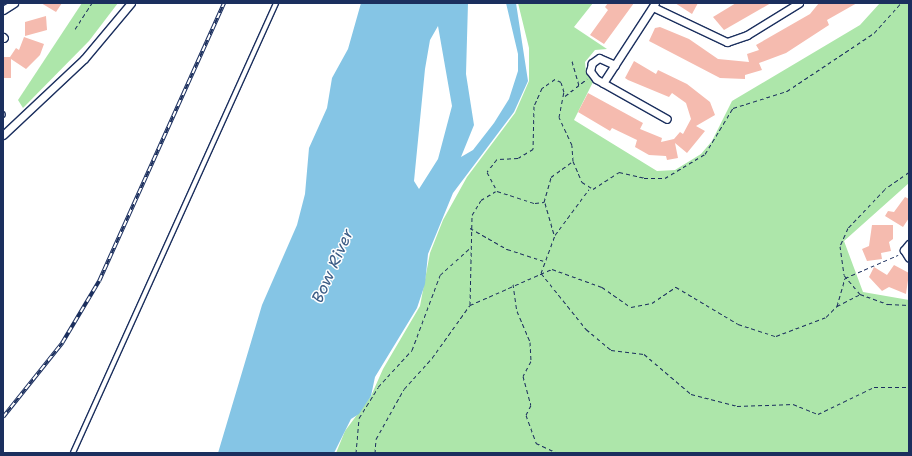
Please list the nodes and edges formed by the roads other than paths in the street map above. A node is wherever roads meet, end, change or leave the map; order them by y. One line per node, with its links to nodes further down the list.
1 (14, 3): 6 (street)
2 (131, 3): 10 (street)
3 (276, 3): 13 (lane)
4 (799, 3): 5 (street)
5 (654, 5): 7 (street)
6 (3, 10)
7 (615, 64): 8 (street); 8 (street)
8 (603, 83): 9 (street)
9 (667, 119)
10 (3, 135)
11 (909, 244): 12 (street)
12 (907, 256)
13 (73, 453)

